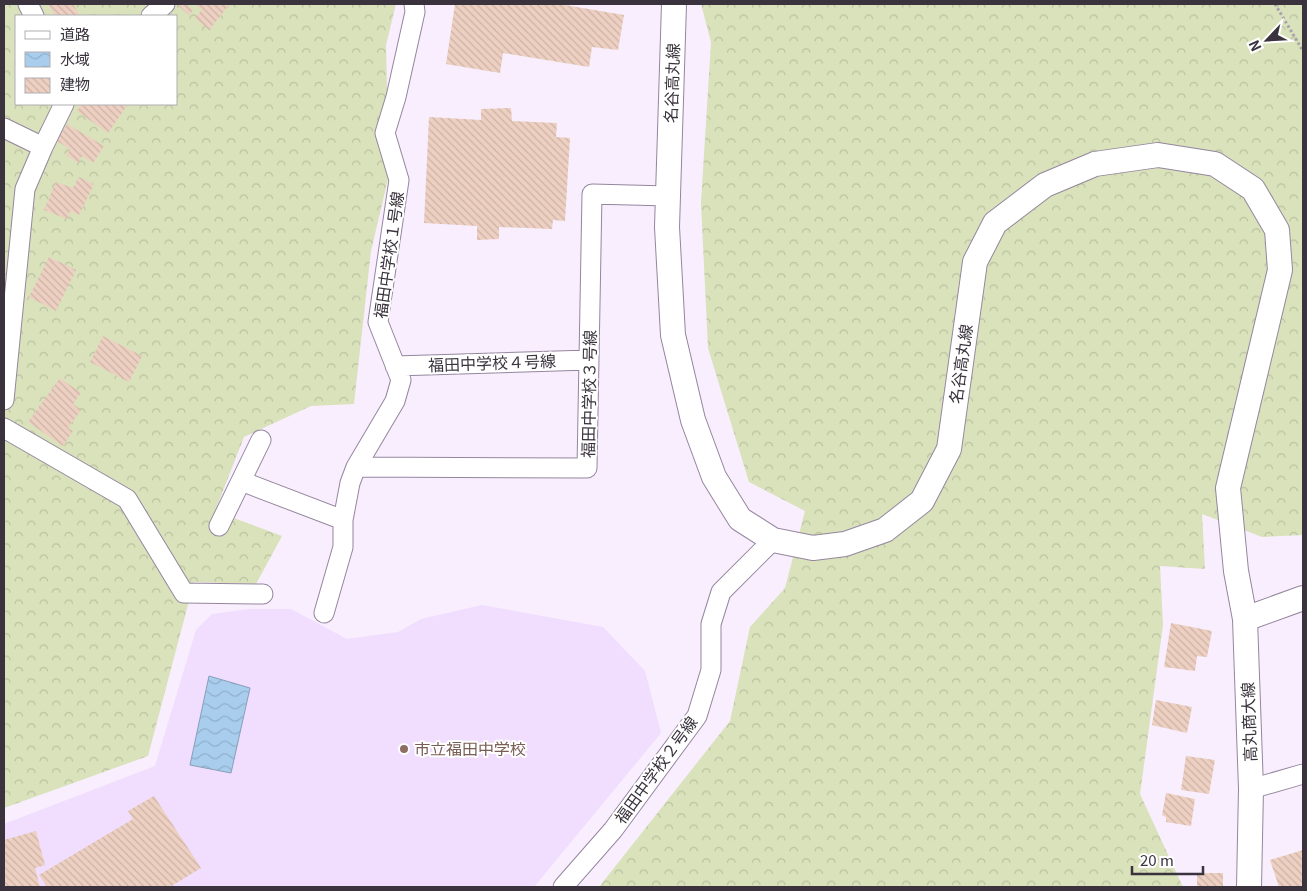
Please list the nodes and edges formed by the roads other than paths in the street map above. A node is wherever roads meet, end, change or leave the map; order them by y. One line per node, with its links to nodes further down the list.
1 (165, 4): 4 (street)
2 (414, 4): 10 (street, 福田中学校１号線)
3 (674, 4): 8 (street, 名谷高丸線)
4 (152, 15)
5 (64, 105): 7 (street)
6 (4, 128): 7 (street)
7 (43, 147): 11 (street)
8 (668, 196): 9 (street, 福田中学校３号線); 18 (street, 名谷高丸線)
9 (589, 360): 10 (street, 福田中学校４号線); 14 (street, 福田中学校３号線)
10 (395, 366): 14 (street, 福田中学校１号線)
11 (4, 400)
12 (4, 428): 19 (street)
13 (261, 440): 15 (street)
14 (356, 467): 16 (street, 福田中学校１号線)
15 (241, 481): 16 (street); 17 (street)
16 (342, 520): 21 (street, 福田中学校１号線)
17 (218, 526)
18 (774, 540): 22 (street, 名谷高丸線); 25 (street, 福田中学校２号線)
19 (263, 594)
20 (1303, 598): 22 (street)
21 (324, 613)
22 (1245, 619): 24 (street, 高丸商大線)
23 (1303, 774): 24 (street)
24 (1252, 789): 26 (street, 高丸商大線)
25 (563, 887)
26 (1249, 887)

